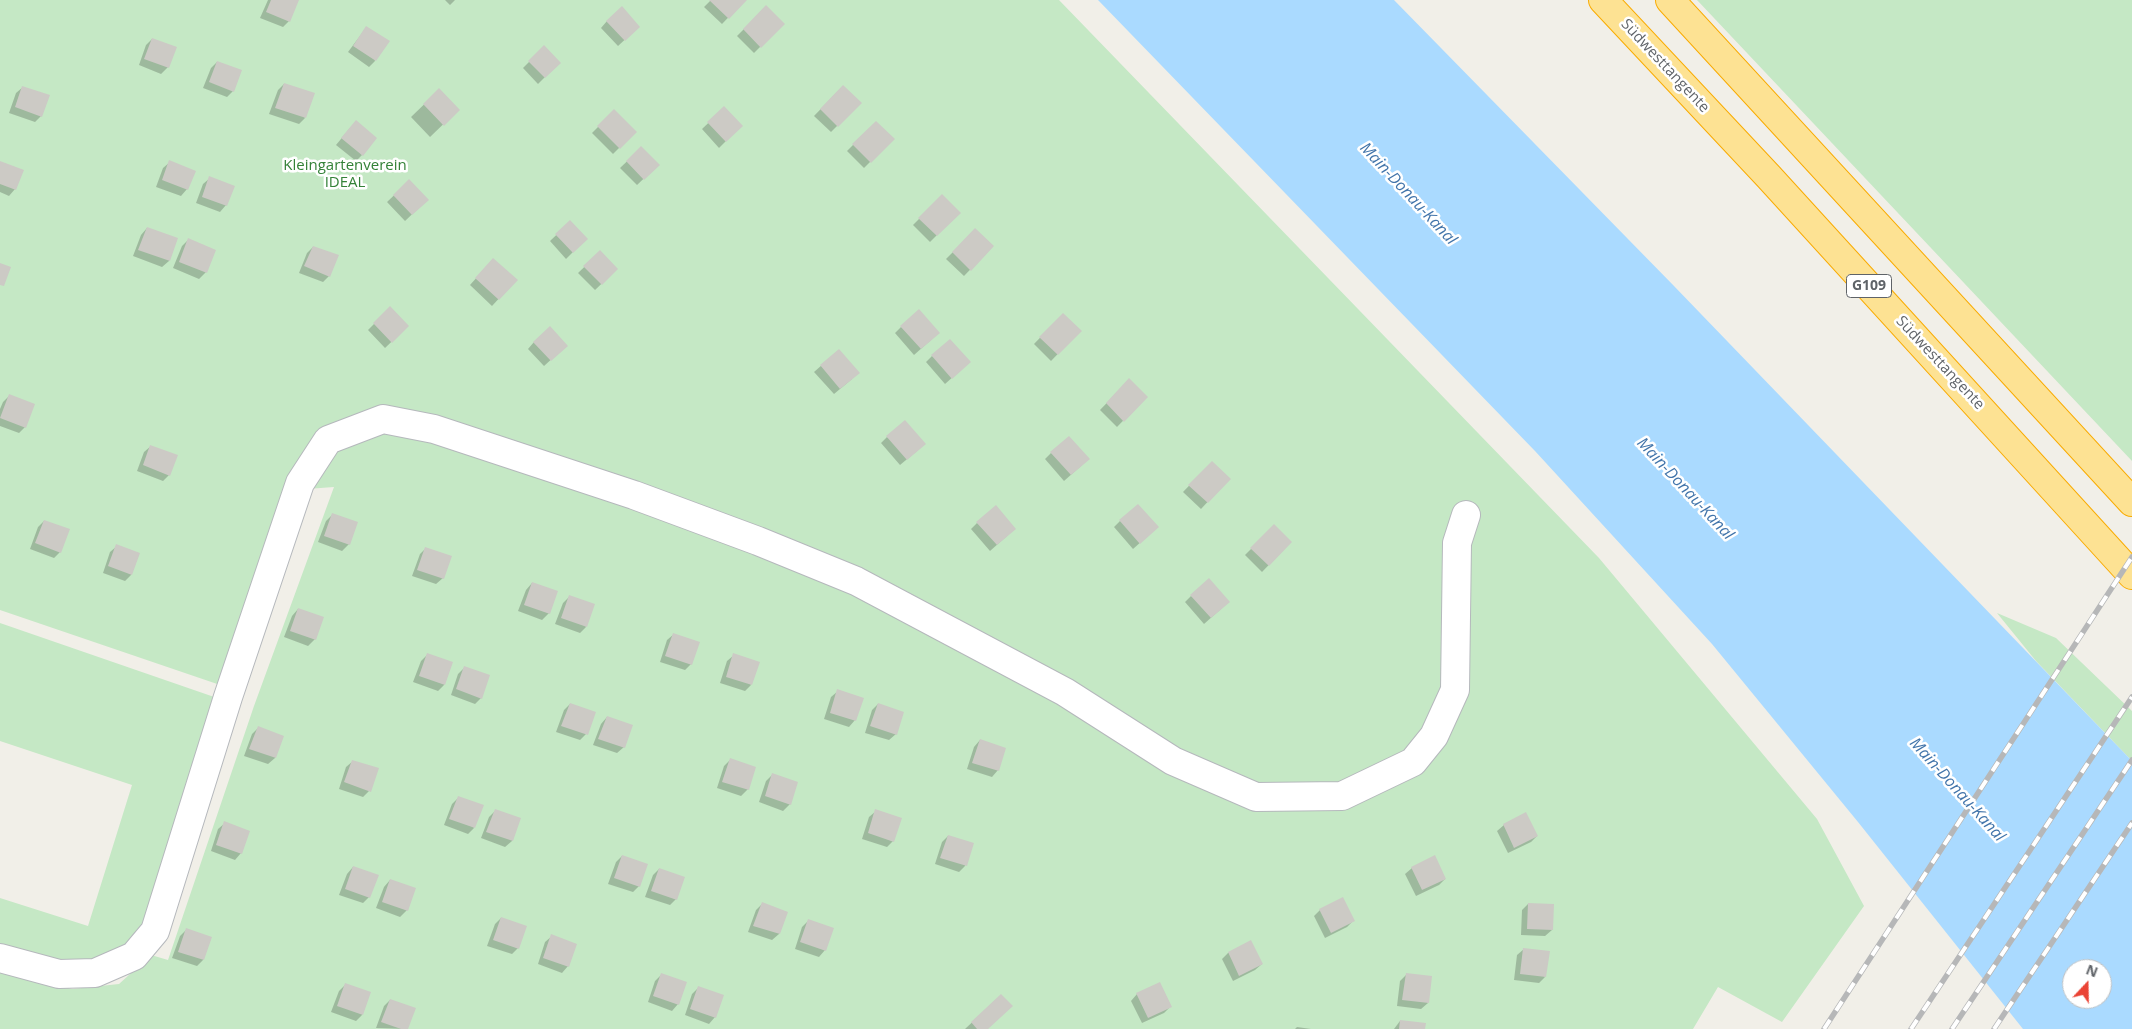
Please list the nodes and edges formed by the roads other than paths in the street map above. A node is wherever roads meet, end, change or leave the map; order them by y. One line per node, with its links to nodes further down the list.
1 (1603, 0): 5 (highway, Südwesttangente / G109)
2 (1670, 0): 3 (highway)
3 (2132, 502)
4 (1466, 515): 6 (lane)
5 (2132, 574)
6 (0, 958)

